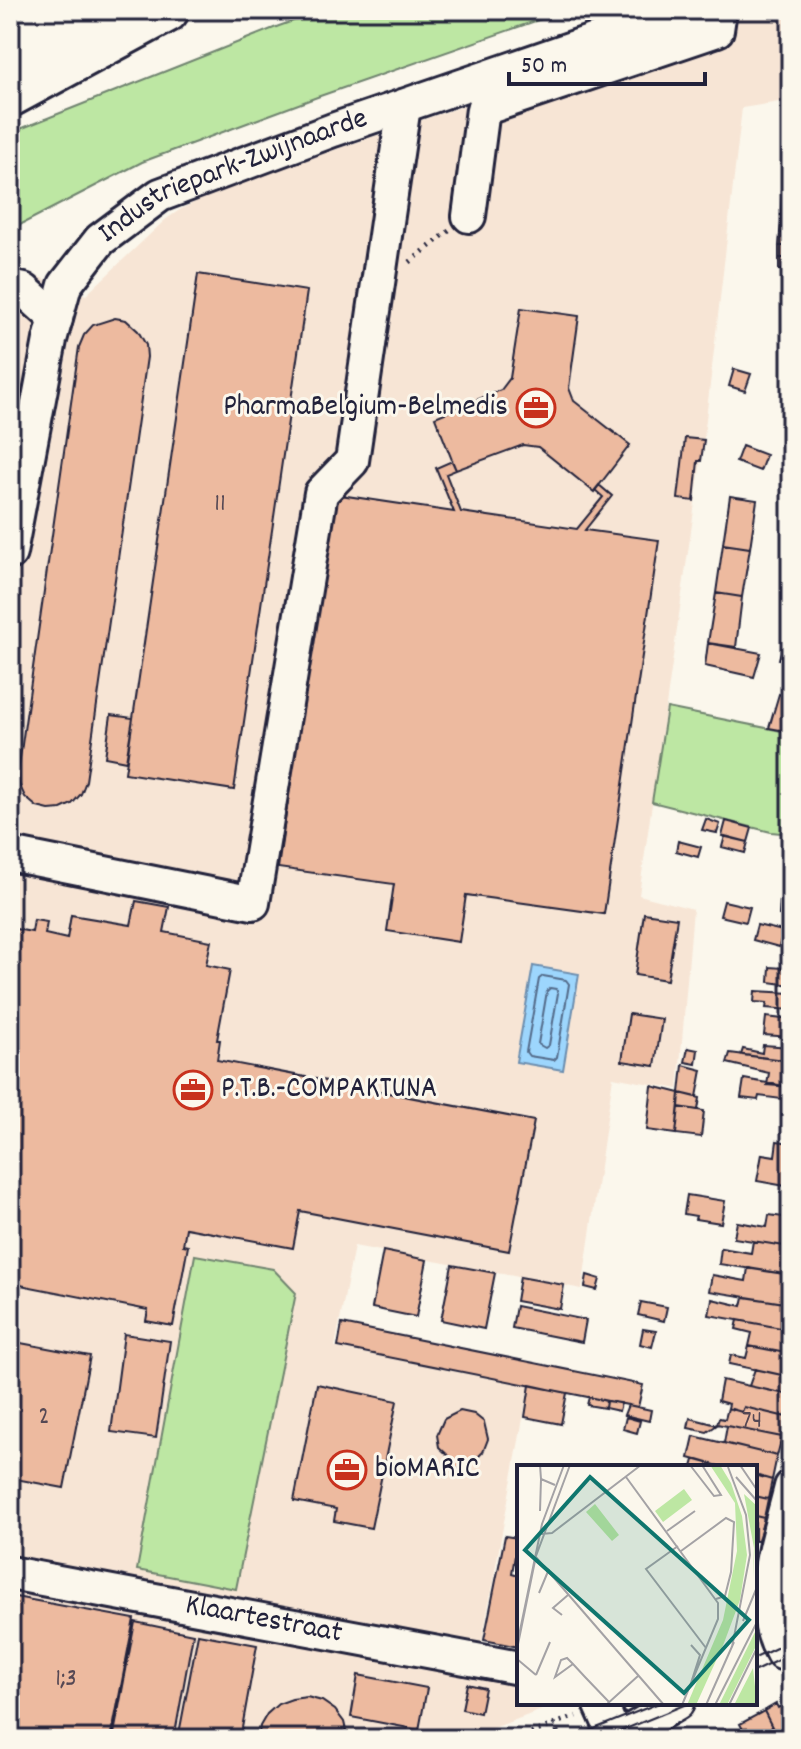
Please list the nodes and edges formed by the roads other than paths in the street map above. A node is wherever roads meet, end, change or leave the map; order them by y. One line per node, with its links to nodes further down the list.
1 (166, 10): 4 (highway)
2 (683, 10): 8 (street, Industriepark-Zwijnaarde)
3 (720, 10): 9 (street)
4 (103, 29): 5 (highway); 6 (highway); 7 (highway)
5 (10, 44)
6 (10, 82)
7 (10, 94)
8 (404, 106): 11 (street, Industriepark-Zwijnaarde); 13 (street)
9 (469, 216)
10 (10, 287): 11 (street)
11 (56, 319): 12 (street, Industriepark-Zwijnaarde)
12 (10, 553)
13 (10, 854)
14 (790, 1495): 16 (street)
15 (10, 1573): 17 (street, Klaartestraat)
16 (776, 1656)
17 (517, 1668)
18 (601, 1705): 20 (street)
19 (674, 1705): 21 (street)
20 (611, 1739)
21 (617, 1739)

